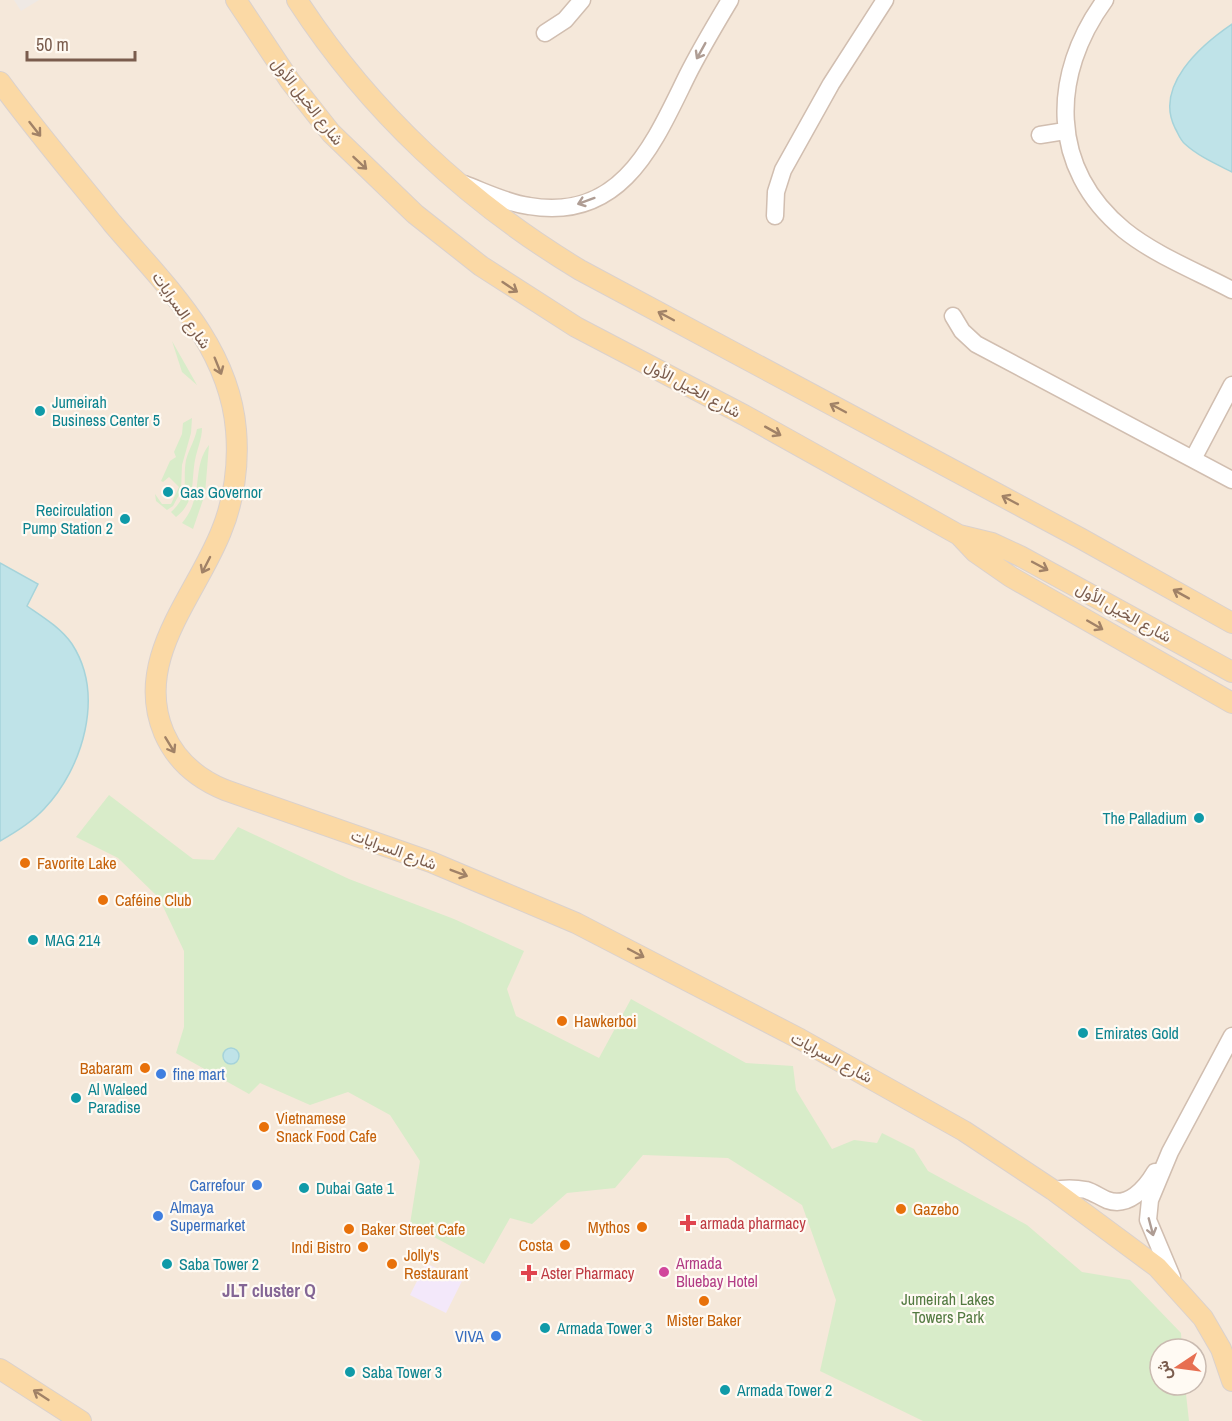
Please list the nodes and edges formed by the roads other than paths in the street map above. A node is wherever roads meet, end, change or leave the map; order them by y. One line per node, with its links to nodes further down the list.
1 (236, 0): 18 (main road, شارع الخيل الأول, one-way to 18)
2 (297, 0): 11 (main road)
3 (582, 0): 7 (street)
4 (730, 0): 11 (street, one-way to 11)
5 (885, 0): 12 (street)
6 (1105, 0): 9 (street)
7 (545, 33)
8 (0, 82): 24 (main road, شارع السرايات, one-way to 24)
9 (1065, 130): 10 (street); 13 (street)
10 (1040, 135)
11 (456, 181): 19 (main road, one-way to 11)
12 (775, 216)
13 (1232, 290)
14 (952, 316): 16 (street)
15 (1232, 385): 16 (street)
16 (1194, 459): 17 (street)
17 (1232, 480)
18 (959, 535): 20 (main road, شارع الخيل الأول, one-way to 20); 21 (main road, one-way to 21)
19 (1232, 623)
20 (1232, 672)
21 (1232, 703)
22 (1232, 1036): 23 (street)
23 (1170, 1152): 24 (street); 25 (street, one-way to 25)
24 (1053, 1190): 25 (main road, شارع السرايات)
25 (1180, 1291): 27 (main road, شارع السرايات)
26 (0, 1369): 28 (main road, one-way to 26)
27 (1232, 1381)
28 (81, 1421)

